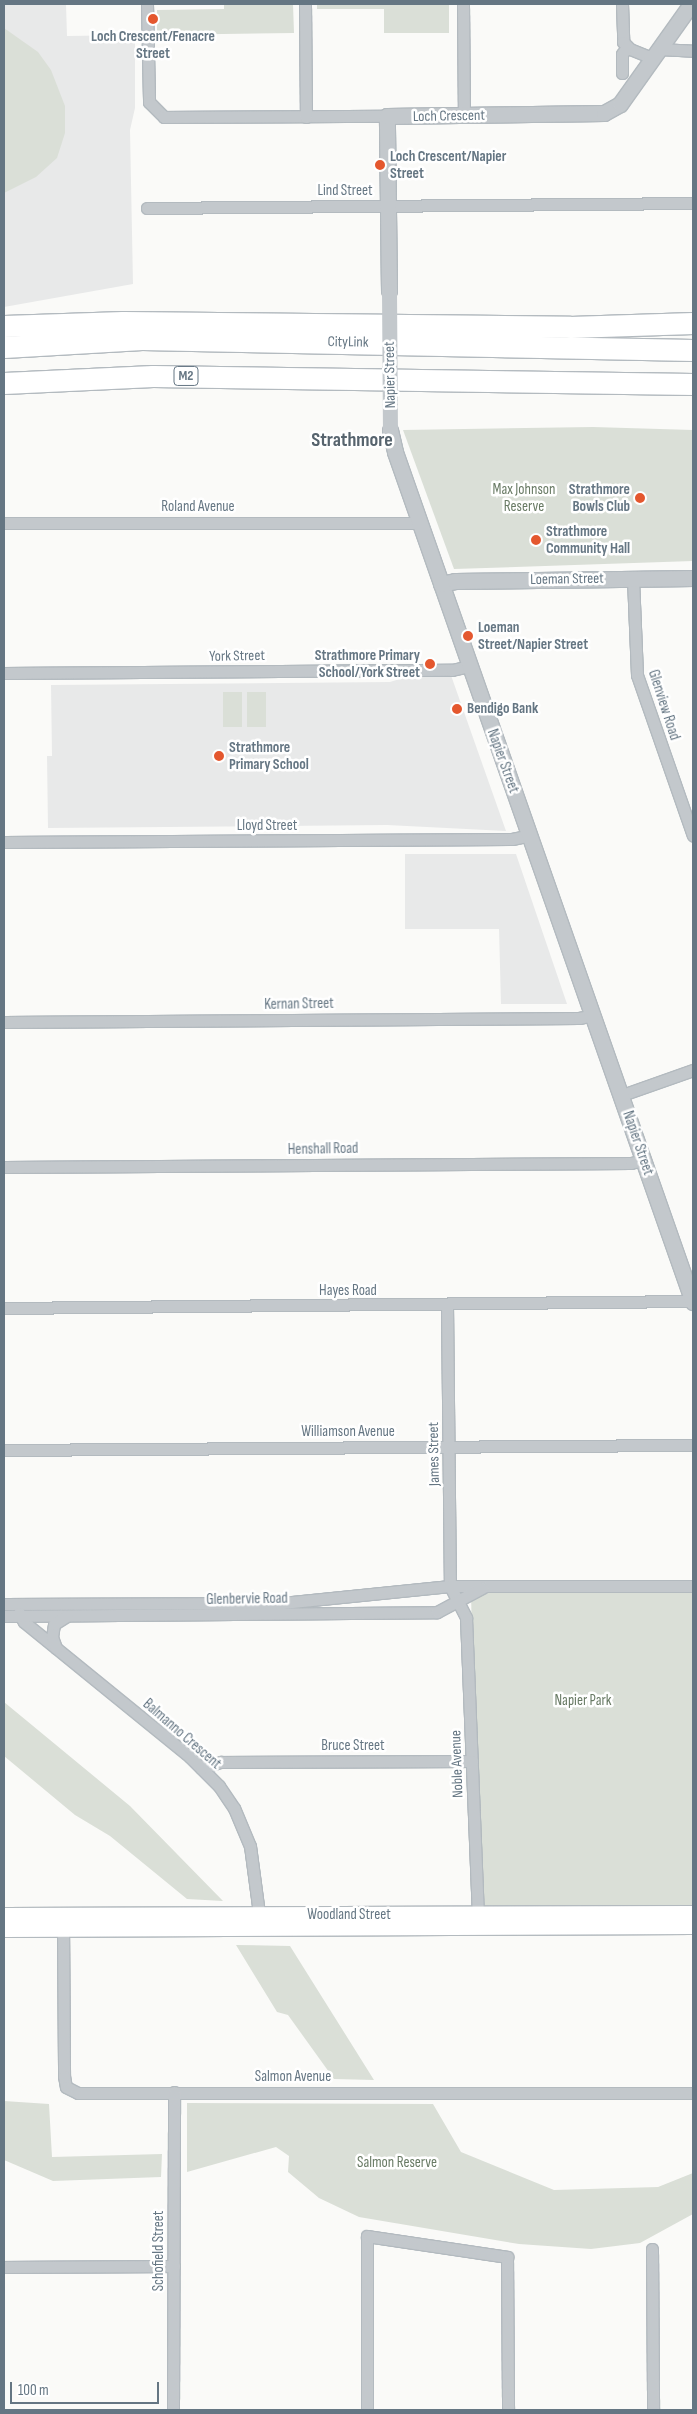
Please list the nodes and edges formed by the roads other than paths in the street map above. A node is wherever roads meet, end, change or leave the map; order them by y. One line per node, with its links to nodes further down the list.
1 (147, 4): 12 (street, Loch Crescent)
2 (305, 4): 12 (street)
3 (463, 4): 10 (street)
4 (622, 4): 6 (street)
5 (691, 4): 8 (street, Loch Crescent)
6 (627, 47): 8 (street); 9 (street)
7 (693, 51): 8 (street)
8 (655, 53): 10 (street, Loch Crescent)
9 (622, 73)
10 (464, 115): 11 (street, Loch Crescent)
11 (387, 116): 12 (street, Loch Crescent); 14 (street, Napier Street)
12 (306, 117)
13 (693, 203): 14 (street, Lind Street)
14 (388, 206): 15 (street, Lind Street); 22 (street, Napier Street, bridge)
15 (147, 208)
16 (693, 323): 17 (highway)
17 (4, 326)
18 (4, 347): 19 (highway, CityLink)
19 (693, 350)
20 (4, 383): 21 (highway, M2)
21 (693, 384)
22 (418, 517): 23 (street, Roland Avenue); 26 (street, Napier Street)
23 (4, 524)
24 (693, 578): 25 (street, Loeman Street)
25 (634, 579): 26 (street, Loeman Street); 30 (street, Glenview Road)
26 (441, 584): 27 (street, Napier Street)
27 (469, 666): 28 (street, York Street); 29 (street, Napier Street)
28 (4, 674)
29 (531, 836): 31 (street, Lloyd Street); 32 (street, Napier Street)
30 (693, 836)
31 (4, 842)
32 (594, 1015): 33 (street, Kernan Street); 35 (street, Napier Street)
33 (4, 1022)
34 (693, 1070): 35 (street)
35 (622, 1095): 36 (street, Napier Street)
36 (643, 1160): 37 (street, Henshall Road); 38 (street, Napier Street)
37 (4, 1167)
38 (693, 1302): 39 (street, Hayes Road)
39 (447, 1305): 40 (street, Hayes Road); 42 (street, James Street)
40 (4, 1308)
41 (693, 1445): 42 (street, Williamson Avenue)
42 (449, 1447): 43 (street, Williamson Avenue); 44 (street, James Street)
43 (4, 1450)
44 (450, 1586): 46 (street, Glenbervie Road); 47 (street, James Street); 49 (street, Glenbervie Road)
45 (693, 1586): 46 (street, Glenbervie Road)
46 (484, 1588): 47 (street, Glenbervie Road)
47 (458, 1601): 52 (street, Glenbervie Road); 54 (street, Noble Avenue)
48 (4, 1604): 49 (street, Glenbervie Road)
49 (19, 1604): 51 (street)
50 (4, 1616): 51 (street, Glenbervie Road)
51 (19, 1616): 52 (street, Glenbervie Road); 53 (street, Balmanno Crescent)
52 (71, 1616): 53 (street)
53 (56, 1648): 56 (street, Balmanno Crescent)
54 (472, 1761): 55 (street, Bruce Street); 61 (street, Noble Avenue)
55 (234, 1762): 56 (street, Bruce Street); 57 (street)
56 (202, 1768): 57 (street, Balmanno Crescent)
57 (212, 1778): 63 (street, Balmanno Crescent)
58 (693, 1914): 60 (main road, Woodland Street)
59 (4, 1916): 62 (main road, Woodland Street)
60 (602, 1920): 61 (main road, Woodland Street); 64 (main road, Woodland Street)
61 (478, 1921): 63 (main road, Woodland Street)
62 (63, 1922): 63 (main road, Woodland Street); 65 (main road, Woodland Street); 66 (street, Salmon Avenue)
63 (260, 1922)
64 (693, 1926)
65 (4, 1929)
66 (174, 2092): 67 (street, Salmon Avenue); 69 (street, Schofield Street)
67 (693, 2093)
68 (652, 2249): 74 (street)
69 (174, 2266): 70 (street); 71 (street, Schofield Street)
70 (4, 2267)
71 (173, 2410)
72 (367, 2410): 73 (street)
73 (508, 2410)
74 (652, 2410)

